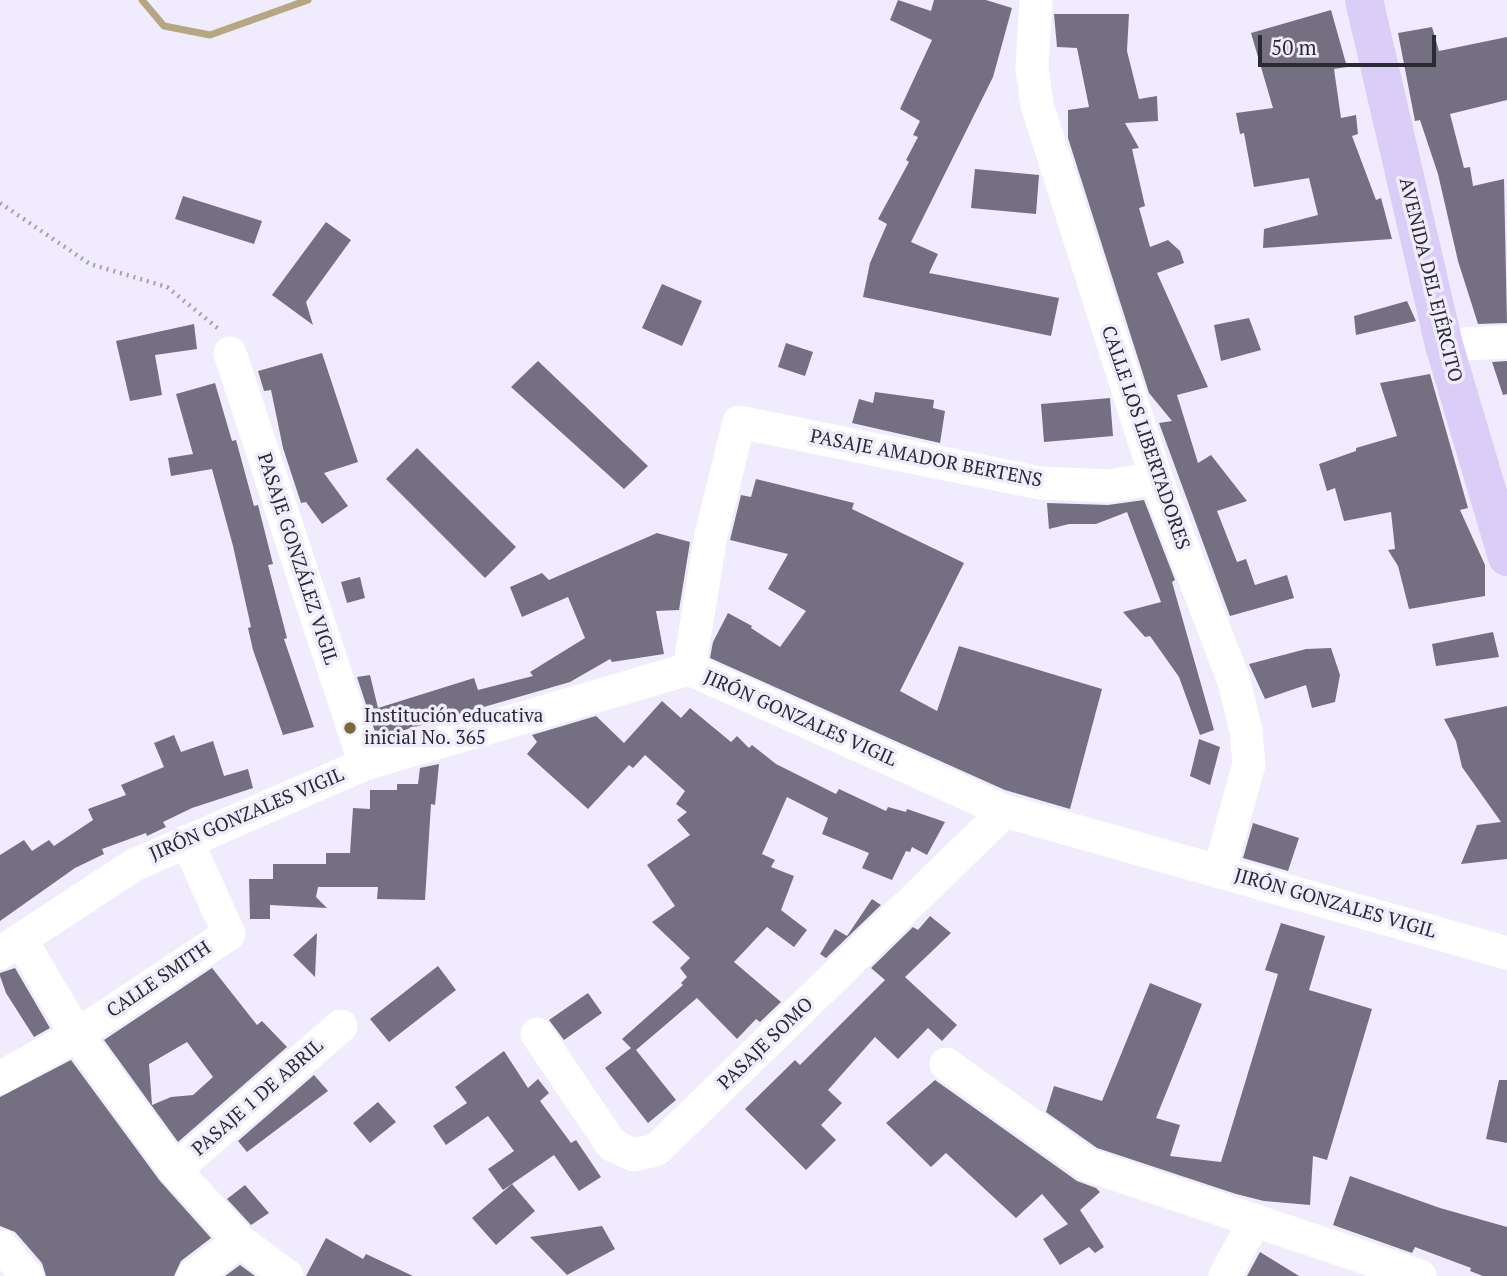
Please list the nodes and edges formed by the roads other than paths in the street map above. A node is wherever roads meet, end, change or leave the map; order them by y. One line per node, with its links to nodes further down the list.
1 (1036, 0): 6 (street, CALLE LOS LIBERTADORES)
2 (1364, 0): 4 (main road, AVENIDA DEL EJÉRCITO)
3 (1507, 342): 4 (street)
4 (1444, 345): 7 (main road, AVENIDA DEL EJÉRCITO)
5 (230, 353): 9 (street, PASAJE GONZÁLEZ VIGIL)
6 (1156, 478): 8 (street, PASAJE AMADOR BERTENS); 12 (street, CALLE LOS LIBERTADORES)
7 (1507, 557)
8 (689, 669): 9 (street, JIRÓN GONZALES VIGIL); 10 (street, JIRÓN GONZALES VIGIL)
9 (365, 764): 11 (street, JIRÓN GONZALES VIGIL)
10 (1005, 811): 12 (street, JIRÓN GONZALES VIGIL); 16 (street, PASAJE SOMO)
11 (187, 841): 13 (street, JIRÓN GONZALES VIGIL); 17 (street, CALLE SMITH)
12 (1219, 872): 14 (street, JIRÓN GONZALES VIGIL)
13 (10, 946): 17 (street)
14 (1507, 953)
15 (341, 1026): 20 (street, PASAJE 1 DE ABRIL)
16 (537, 1034)
17 (76, 1035): 19 (street, CALLE SMITH); 20 (street)
18 (946, 1064): 21 (street)
19 (0, 1077)
20 (175, 1170): 22 (street)
21 (1255, 1220): 24 (street); 28 (street)
22 (240, 1241): 26 (street); 27 (street)
23 (0, 1245): 25 (street)
24 (1401, 1273)
25 (27, 1276)
26 (193, 1276)
27 (287, 1276)
28 (1225, 1276)

